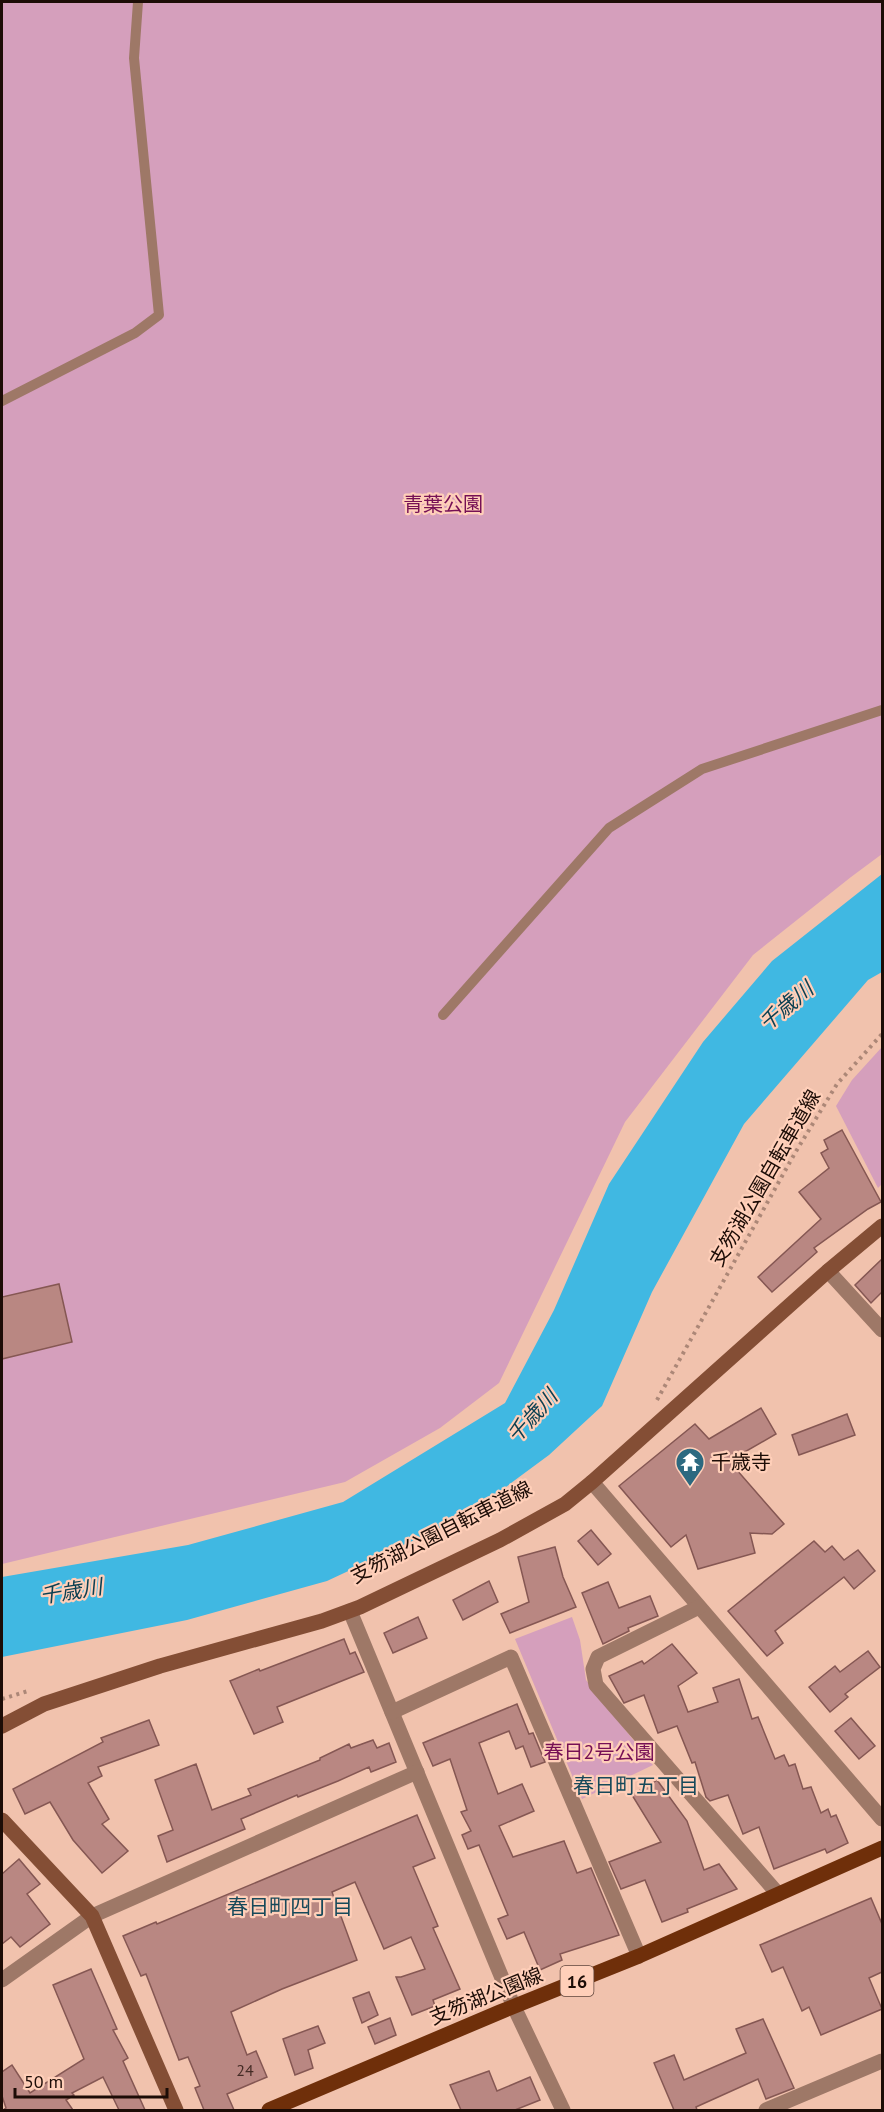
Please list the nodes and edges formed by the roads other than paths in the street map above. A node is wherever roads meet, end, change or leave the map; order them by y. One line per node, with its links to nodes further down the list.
1 (138, 2): 2 (lane)
2 (2, 401)
3 (882, 710): 4 (lane)
4 (442, 1015)
5 (882, 1226): 6 (street)
6 (828, 1271): 7 (street); 8 (street)
7 (882, 1330)
8 (592, 1482): 9 (street); 10 (street)
9 (699, 1607): 14 (street); 17 (street)
10 (350, 1611): 11 (street); 12 (street)
11 (392, 1712): 13 (street); 19 (street)
12 (2, 1726)
13 (417, 1772): 18 (street); 21 (street)
14 (882, 1819)
15 (2, 1820): 18 (street)
16 (882, 1848): 17 (main road, 支笏湖公園線 / 16)
17 (778, 1894): 19 (main road, 支笏湖公園線 / 16)
18 (92, 1916): 20 (street); 23 (street)
19 (639, 1956): 21 (main road, 支笏湖公園線 / 16)
20 (2, 1980)
21 (514, 2007): 24 (main road, 支笏湖公園線 / 16); 25 (street)
22 (882, 2061): 26 (street)
23 (176, 2110)
24 (269, 2110)
25 (562, 2110)
26 (766, 2110)

